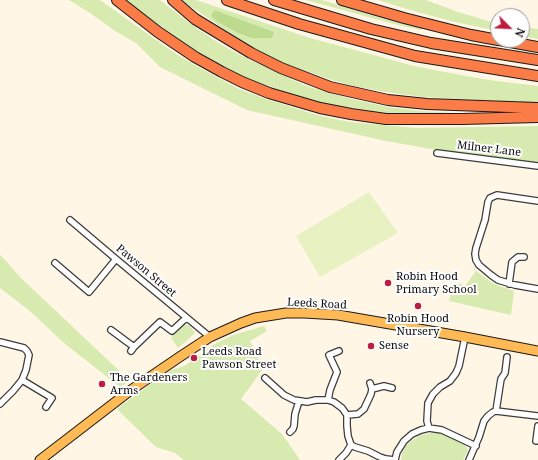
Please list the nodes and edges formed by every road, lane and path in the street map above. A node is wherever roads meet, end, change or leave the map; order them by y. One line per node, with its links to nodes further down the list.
1 (117, 0): 10 (highway)
2 (173, 0): 9 (highway)
3 (227, 0): 8 (highway)
4 (274, 0): 7 (highway)
5 (342, 0): 6 (highway)
6 (490, 38)
7 (538, 60)
8 (538, 76)
9 (538, 108)
10 (538, 117)
11 (437, 153): 12 (street, Milner Lane)
12 (538, 166)
13 (538, 201): 18 (street)
14 (70, 220): 16 (street, Pawson Street)
15 (524, 257): 18 (street)
16 (116, 259): 17 (street); 20 (street, Pawson Street)
17 (55, 263)
18 (509, 284): 19 (street)
19 (538, 289)
20 (186, 318): 21 (street); 22 (street, Pawson Street)
21 (111, 330)
22 (210, 337): 23 (main road, Leeds Road); 46 (main road, Leeds Road)
23 (465, 337): 25 (main road, Leeds Road); 41 (street)
24 (0, 342): 29 (street)
25 (538, 351)
26 (339, 352): 33 (street)
27 (507, 357): 37 (street)
28 (266, 378): 34 (street)
29 (22, 380): 35 (street); 36 (street)
30 (370, 383): 32 (street)
31 (392, 388): 32 (street)
32 (372, 389): 38 (street)
33 (328, 400): 34 (street); 38 (street)
34 (299, 401): 42 (street)
35 (0, 404)
36 (46, 407)
37 (496, 411): 39 (street); 45 (street)
38 (347, 415): 44 (street)
39 (538, 416)
40 (538, 426): 43 (street)
41 (429, 428): 45 (street); 48 (street)
42 (290, 432)
43 (536, 441)
44 (351, 445): 47 (street); 48 (street)
45 (476, 446): 49 (street)
46 (40, 460)
47 (339, 460)
48 (395, 460)
49 (469, 460)

